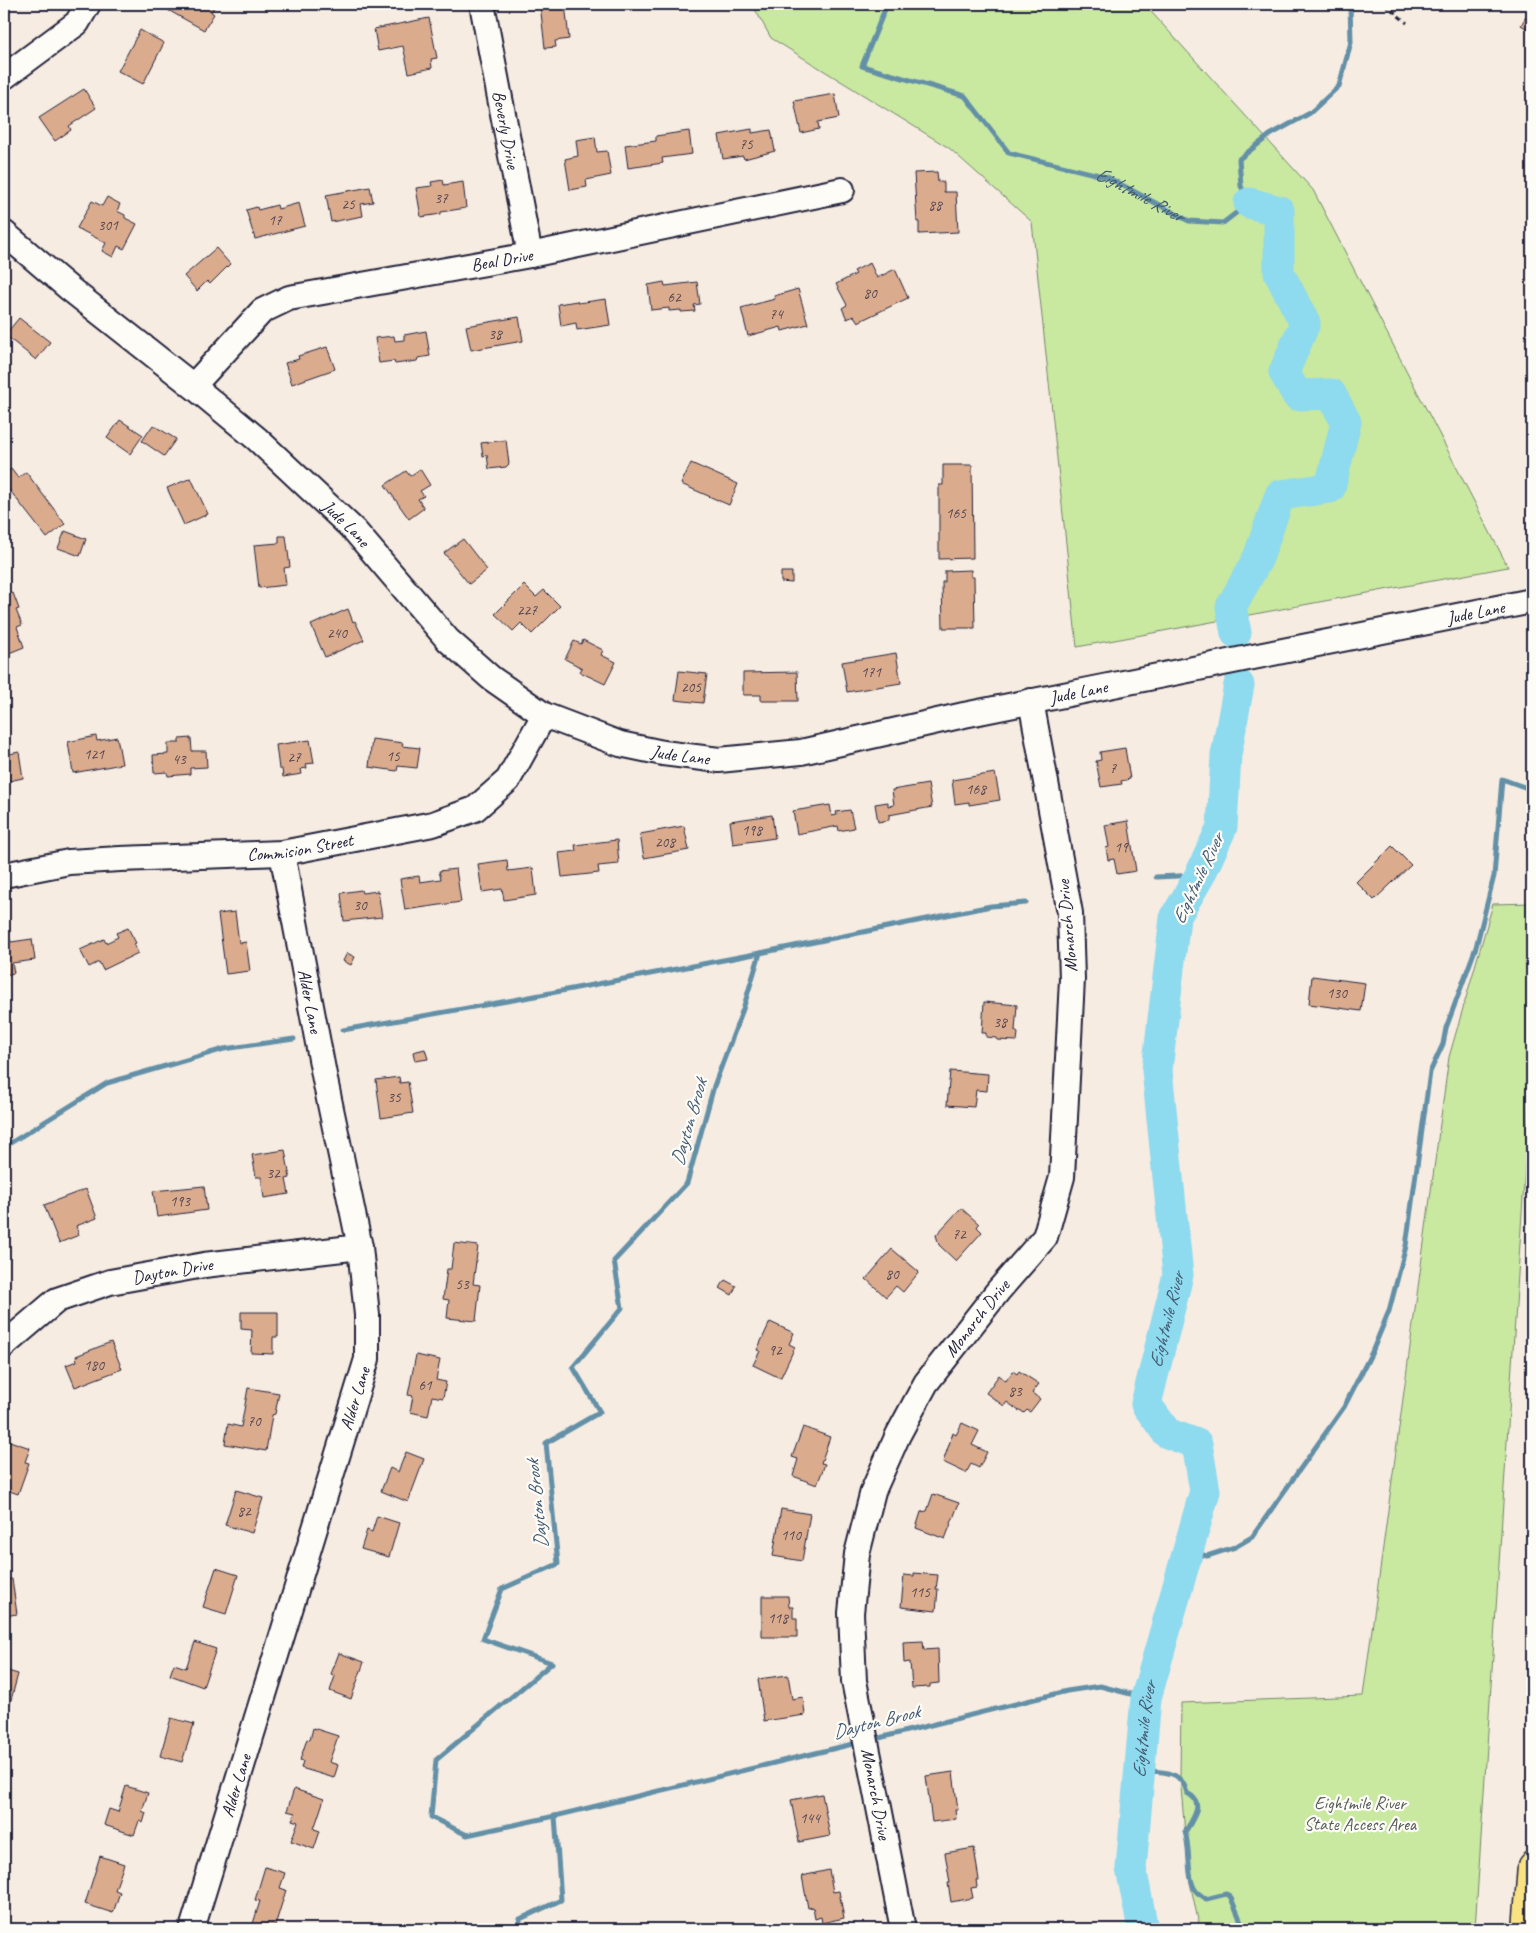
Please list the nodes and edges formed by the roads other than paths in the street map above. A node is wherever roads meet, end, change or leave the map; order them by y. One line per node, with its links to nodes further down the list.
1 (88, 4): 3 (street)
2 (482, 4): 6 (street, Beverly Drive)
3 (4, 77)
4 (842, 190): 6 (street, Beal Drive)
5 (4, 233): 7 (street, Jude Lane)
6 (530, 255): 7 (street, Beal Drive)
7 (193, 386): 10 (street, Jude Lane)
8 (1532, 601): 9 (street, Jude Lane)
9 (1031, 701): 10 (street, Jude Lane); 17 (street, Monarch Drive)
10 (544, 715): 11 (street, Commision Street)
11 (282, 853): 12 (street, Commision Street); 13 (street, Alder Lane)
12 (4, 875)
13 (360, 1247): 14 (street, Dayton Drive); 16 (street, Alder Lane)
14 (4, 1345)
15 (1532, 1866): 18 (highway)
16 (192, 1929)
17 (903, 1929)
18 (1526, 1929)

